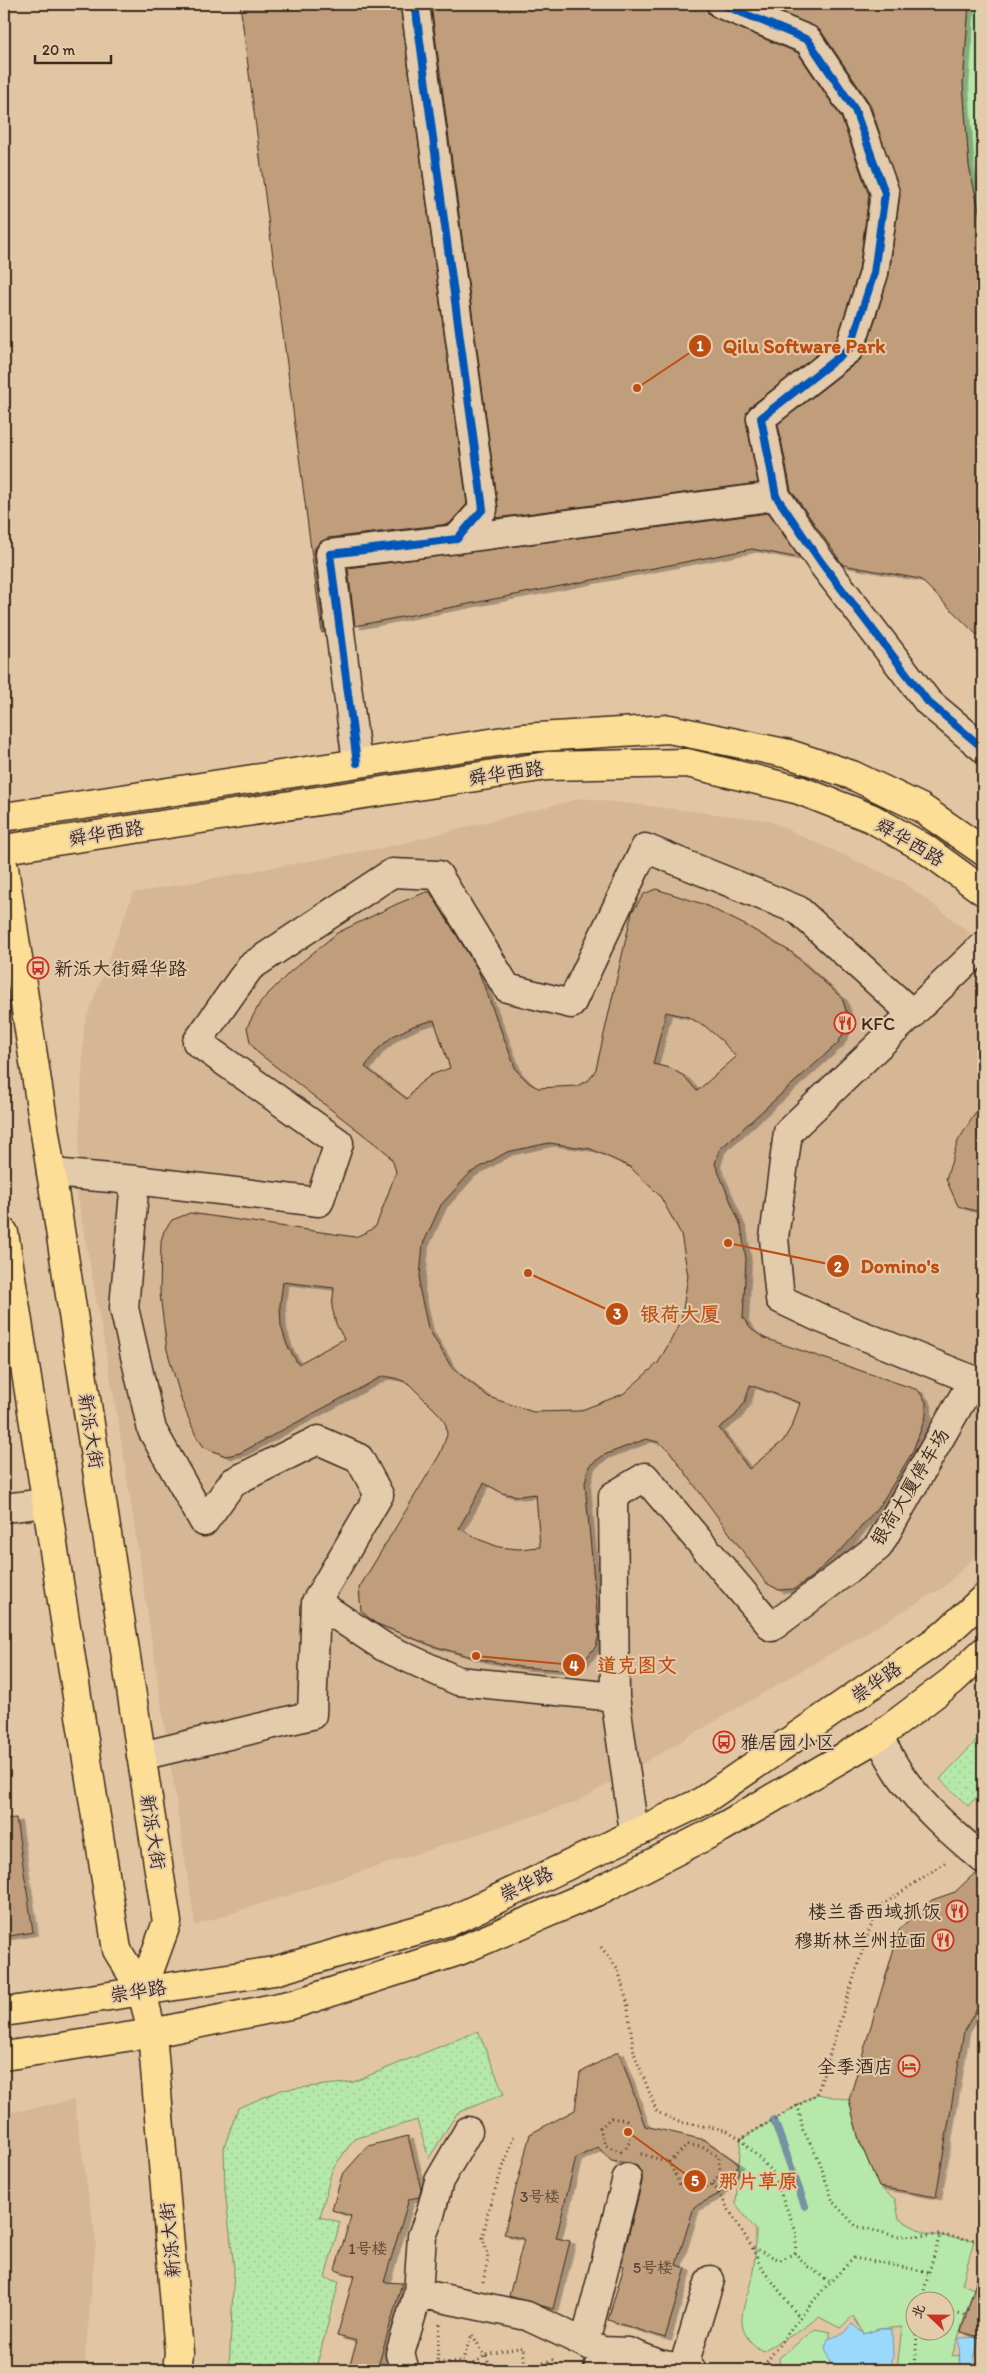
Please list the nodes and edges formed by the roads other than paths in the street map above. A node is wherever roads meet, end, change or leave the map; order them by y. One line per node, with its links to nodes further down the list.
1 (415, 4): 4 (street)
2 (722, 4): 3 (street)
3 (776, 496): 4 (street); 5 (street)
4 (457, 539): 6 (street)
5 (983, 748)
6 (357, 763): 7 (main road, 舜华西路); 9 (main road, 舜华西路)
7 (4, 817)
8 (4, 849): 11 (main road, 舜华西路)
9 (983, 851)
10 (4, 868): 14 (main road, 新泺大街)
11 (983, 891)
12 (983, 946): 13 (street, 银荷大厦停车场)
13 (912, 1016): 15 (street); 22 (street, 银荷大厦停车场)
14 (51, 1173): 15 (street); 24 (main road, 新泺大街)
15 (135, 1180): 20 (street)
16 (4, 1233): 17 (main road, 新泺大街)
17 (46, 1503): 18 (street); 27 (main road, 新泺大街)
18 (4, 1508)
19 (983, 1599): 25 (main road, 崇华路)
20 (316, 1602): 22 (street); 24 (street)
21 (983, 1652): 23 (main road, 崇华路)
22 (615, 1697): 25 (street, 银荷大厦停车场)
23 (878, 1737): 26 (street); 29 (main road, 崇华路)
24 (141, 1756): 27 (main road, 新泺大街)
25 (634, 1832): 27 (main road, 崇华路)
26 (983, 1860)
27 (142, 1990): 28 (main road, 崇华路); 29 (main road, 新泺大街)
28 (4, 2012)
29 (152, 2033): 30 (main road, 崇华路); 37 (main road, 新泺大街)
30 (4, 2056)
31 (468, 2131): 34 (street)
32 (627, 2178): 35 (street)
33 (710, 2280): 36 (street)
34 (418, 2293): 35 (street); 38 (street)
35 (595, 2355): 36 (street)
36 (688, 2369)
37 (177, 2370)
38 (405, 2370)

